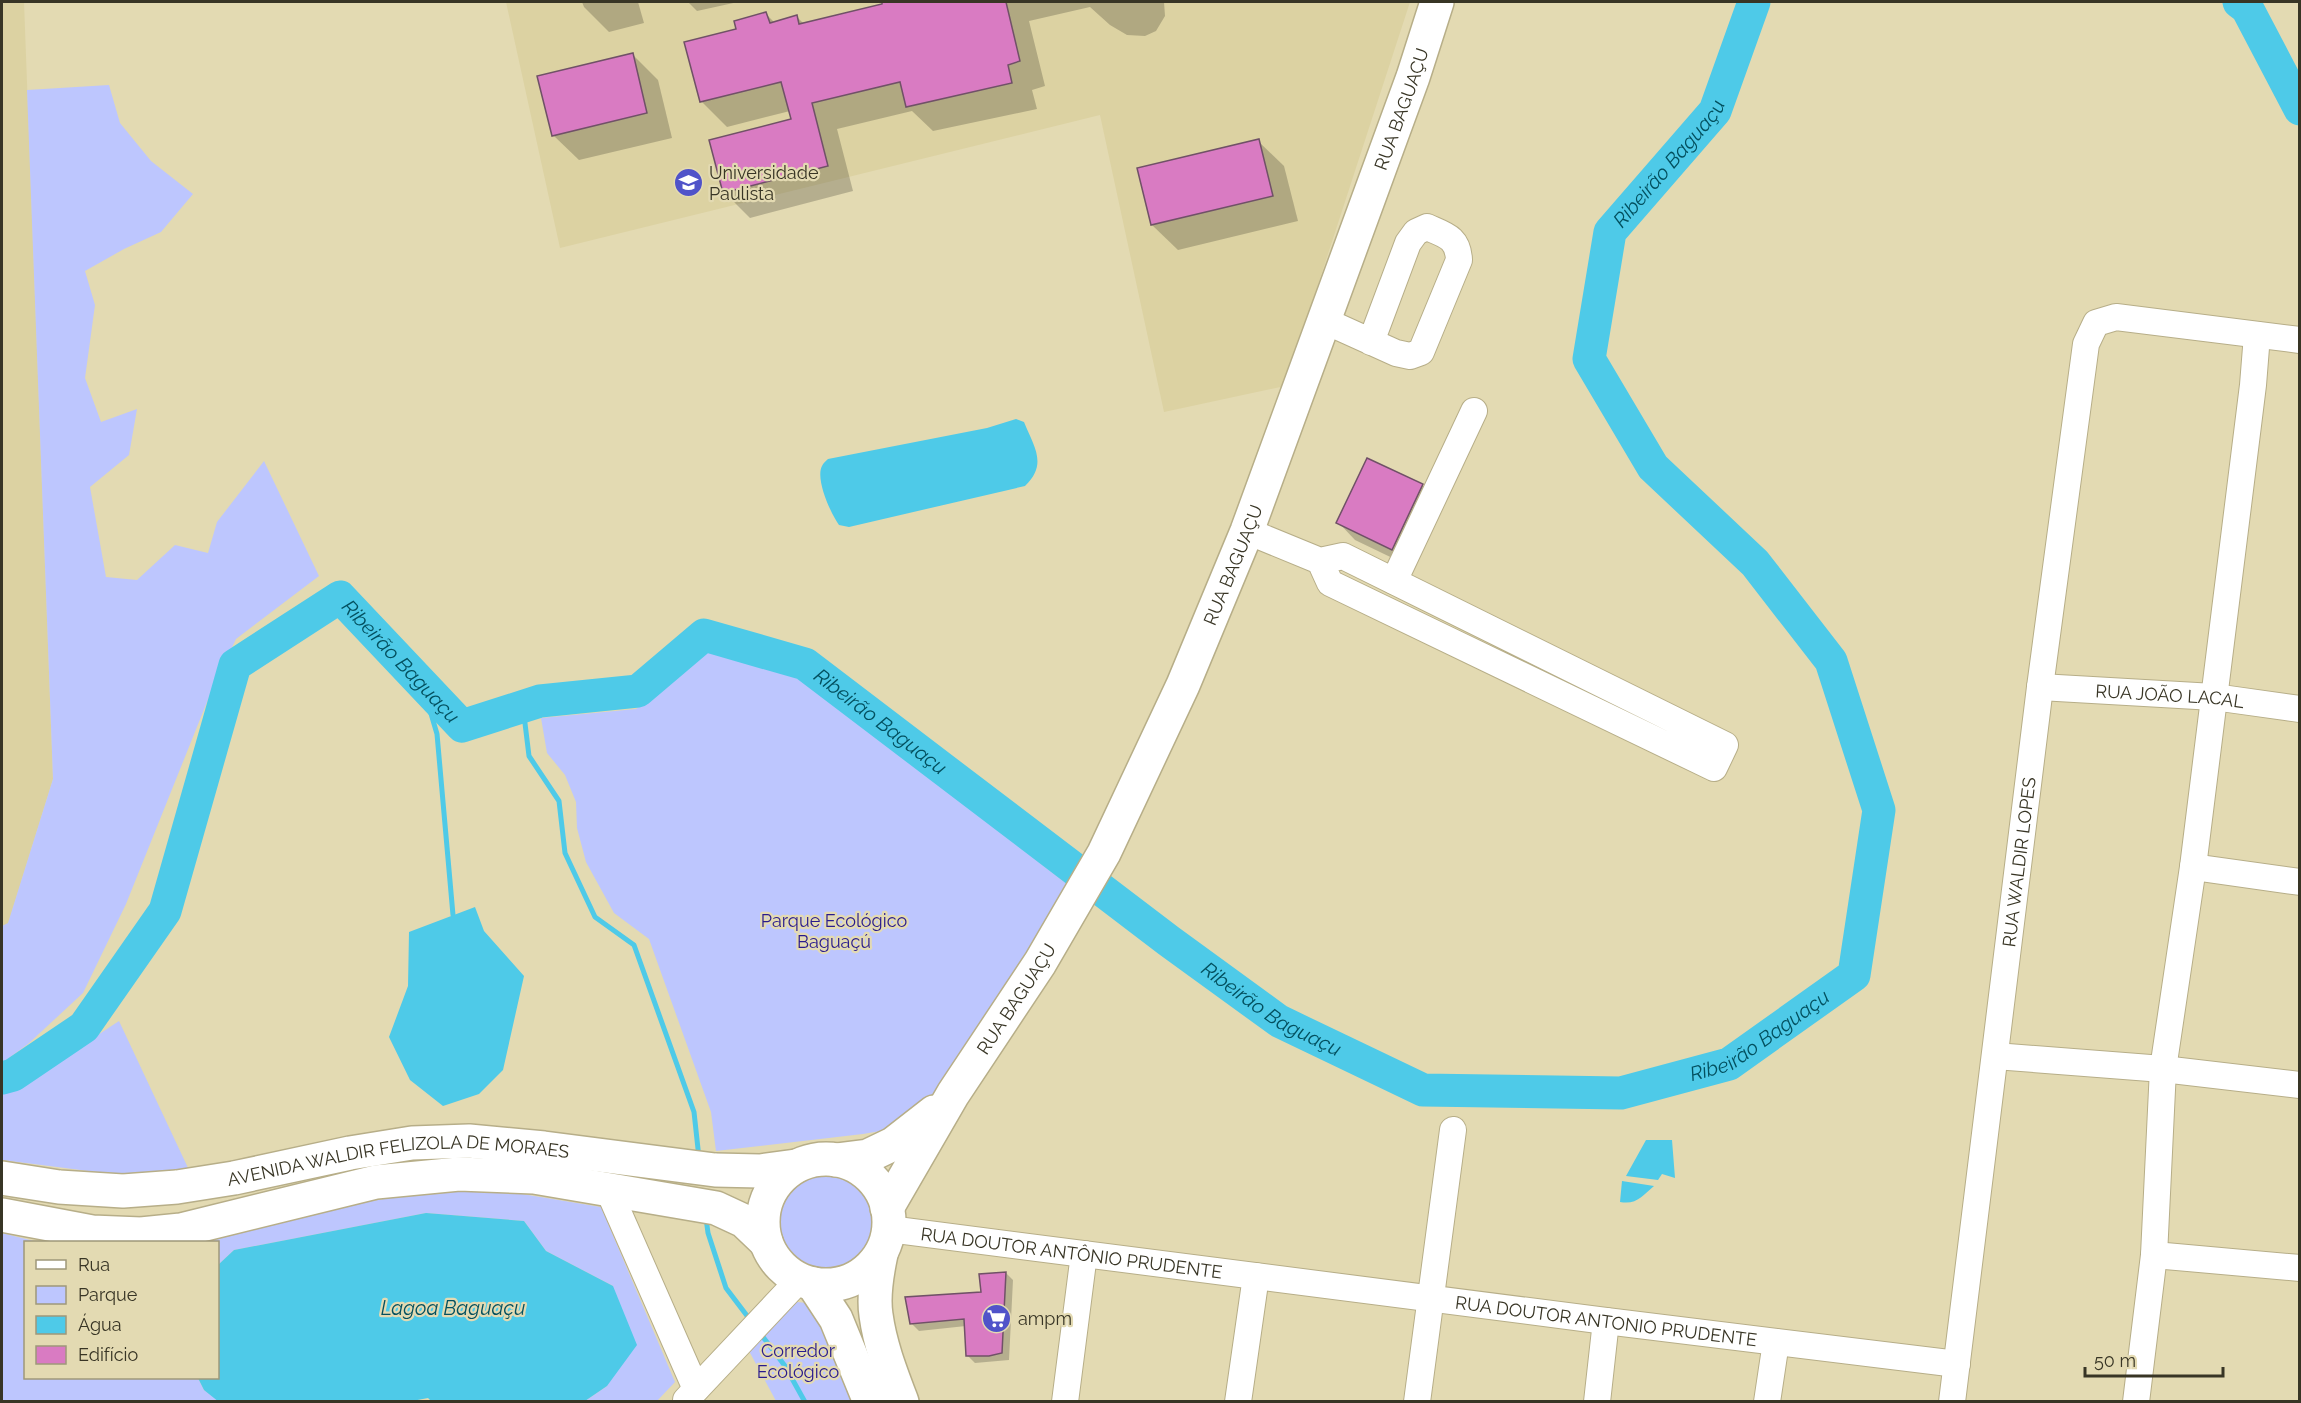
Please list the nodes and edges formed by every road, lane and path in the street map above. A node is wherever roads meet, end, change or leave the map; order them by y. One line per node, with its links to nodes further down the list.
1 (1437, 2): 2 (main road, RUA BAGUAÇU)
2 (1323, 320): 5 (street); 7 (main road, RUA BAGUAÇU)
3 (2257, 335): 4 (street); 12 (street, RUA WALDIR LOPES); 13 (street)
4 (2300, 340)
5 (1371, 342): 5 (street)
6 (1474, 411): 9 (street)
7 (1247, 531): 8 (street); 22 (main road, RUA BAGUAÇU)
8 (1320, 561): 9 (street); 11 (street)
9 (1394, 581): 10 (street)
10 (1490, 629): 11 (street); 14 (street)
11 (1478, 654): 16 (street)
12 (2040, 687): 13 (street, RUA JOÃO LACAL); 19 (street, RUA WALDIR LOPES)
13 (2214, 697): 15 (street, RUA JOÃO LACAL); 17 (street)
14 (1639, 702): 16 (street); 16 (street)
15 (2300, 709)
16 (1628, 726)
17 (2193, 867): 18 (street); 20 (street)
18 (2300, 882)
19 (1995, 1056): 20 (street); 43 (street, RUA WALDIR LOPES)
20 (2163, 1069): 21 (street); 36 (street)
21 (2300, 1085)
22 (953, 1094): 24 (main road); 33 (main road)
23 (1453, 1130): 40 (street)
24 (836, 1160): 25 (main road); 33 (main road)
25 (796, 1166): 28 (main road, AVENIDA WALDIR FELIZOLA DE MORAES); 34 (main road)
26 (2, 1178): 27 (main road, AVENIDA WALDIR FELIZOLA DE MORAES)
27 (59, 1188): 28 (main road, AVENIDA WALDIR FELIZOLA DE MORAES); 31 (main road)
28 (177, 1188): 32 (main road)
29 (608, 1189): 32 (main road, AVENIDA WALDIR FELIZOLA DE MORAES); 34 (main road, AVENIDA WALDIR FELIZOLA DE MORAES); 44 (street)
30 (2, 1215): 31 (main road, AVENIDA WALDIR FELIZOLA DE MORAES)
31 (51, 1224): 32 (main road, AVENIDA WALDIR FELIZOLA DE MORAES)
32 (181, 1230)
33 (886, 1230): 35 (street, RUA DOUTOR ANTÔNIO PRUDENTE); 39 (main road); 46 (main road)
34 (766, 1242): 39 (main road)
35 (1084, 1254): 38 (street, RUA DOUTOR ANTÔNIO PRUDENTE); 47 (street)
36 (2154, 1255): 37 (street); 53 (street)
37 (2300, 1268)
38 (1256, 1276): 40 (street, RUA DOUTOR ANTONIO PRUDENTE); 48 (street)
39 (806, 1282): 44 (street); 45 (main road)
40 (1431, 1299): 41 (street, RUA DOUTOR ANTONIO PRUDENTE); 49 (street)
41 (1606, 1321): 42 (street, RUA DOUTOR ANTONIO PRUDENTE); 50 (street)
42 (1776, 1342): 43 (street, RUA DOUTOR ANTONIO PRUDENTE); 51 (street)
43 (1957, 1364): 52 (street, RUA WALDIR LOPES)
44 (690, 1395)
45 (870, 1401)
46 (902, 1401)
47 (1065, 1401)
48 (1238, 1401)
49 (1417, 1401)
50 (1597, 1401)
51 (1767, 1401)
52 (1952, 1401)
53 (2136, 1401)

